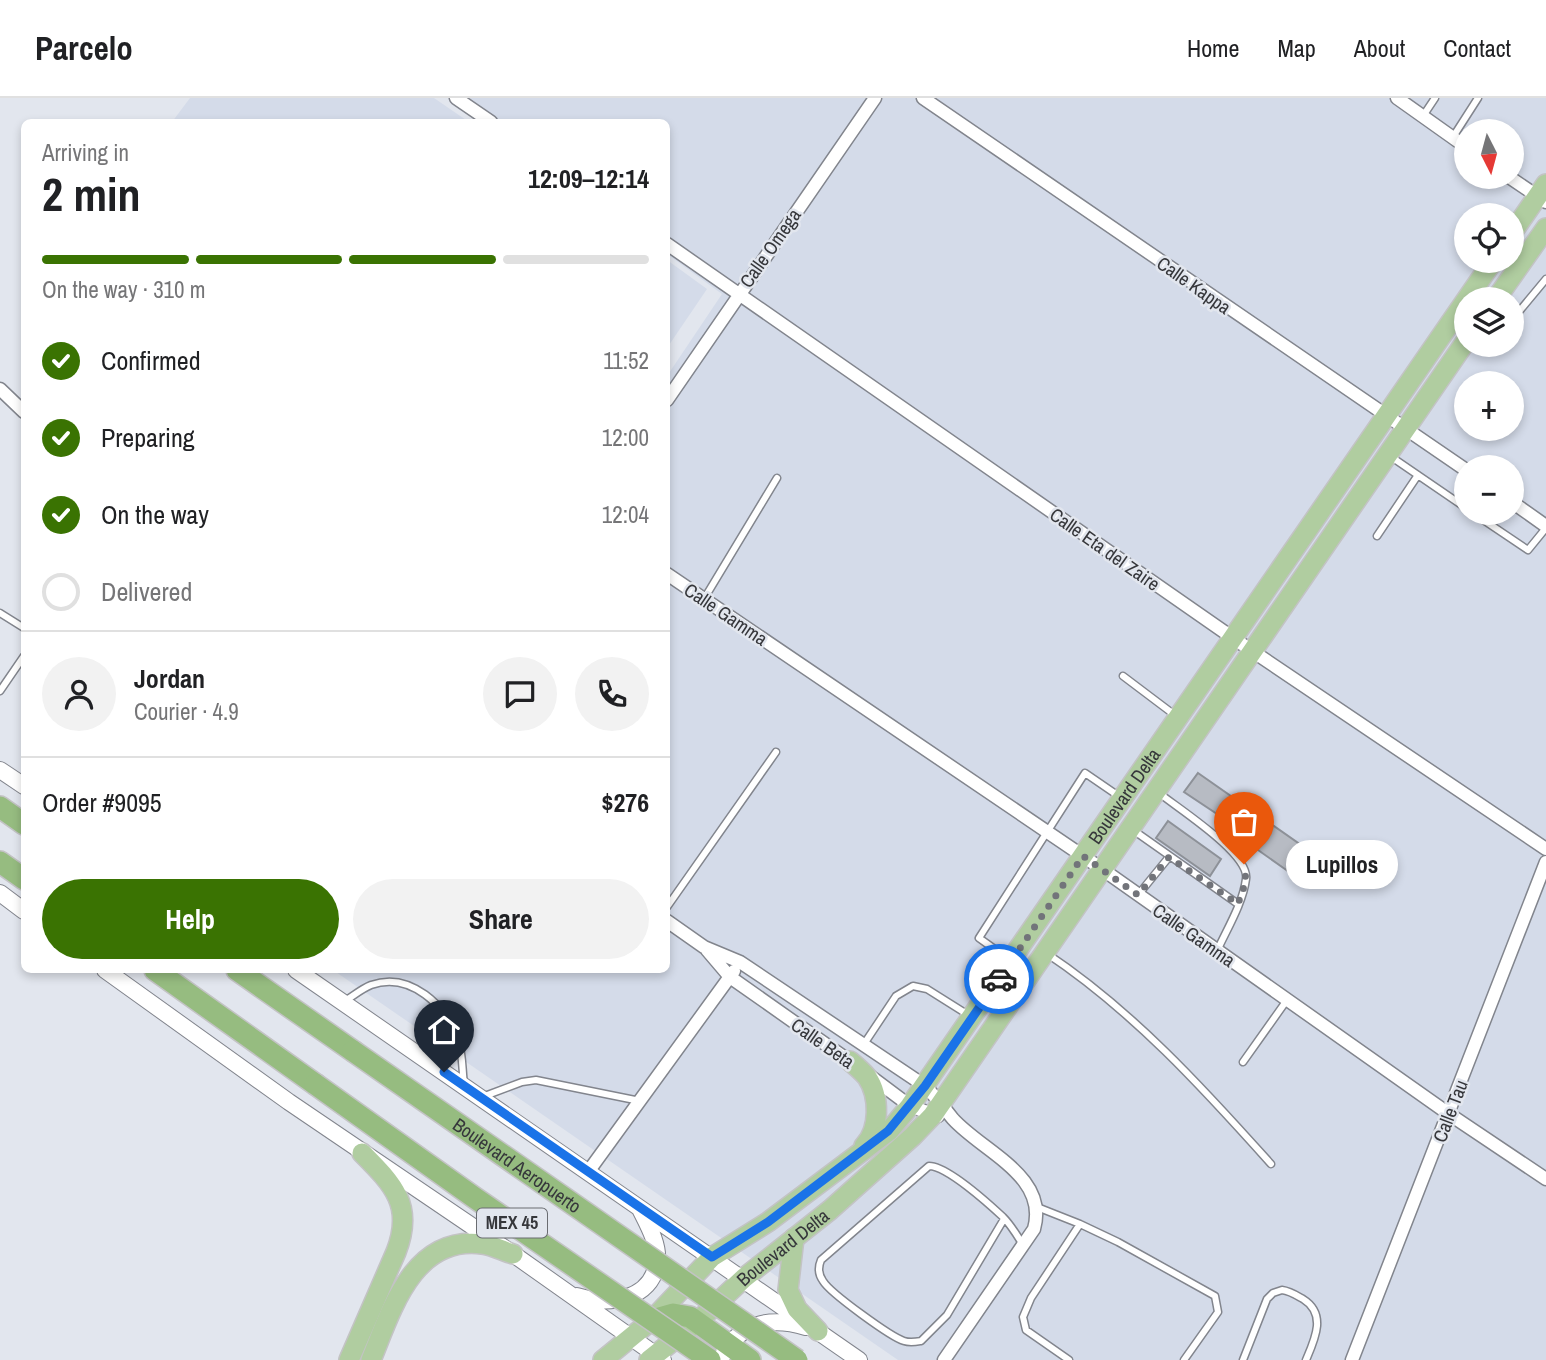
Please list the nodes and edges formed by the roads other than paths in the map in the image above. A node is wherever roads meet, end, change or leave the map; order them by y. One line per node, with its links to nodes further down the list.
1 (456, 98): 8 (street)
2 (875, 98): 18 (street, Calle Omega)
3 (923, 98): 24 (street, Calle Kappa)
4 (1397, 98): 7 (street)
5 (1435, 98): 7 (lane)
6 (1478, 98): 9 (lane)
7 (1423, 116): 9 (street)
8 (487, 119)
9 (1453, 137)
10 (1524, 184): 11 (street)
11 (1543, 194): 12 (main road)
12 (1524, 218)
13 (1546, 228): 17 (main road)
14 (670, 246): 18 (street, Calle Eta del Zaire)
15 (1485, 273): 24 (main road, Boulevard Delta)
16 (1546, 279): 19 (lane)
17 (1504, 287)
18 (738, 294): 22 (street, Calle Omega); 39 (street, Calle Eta del Zaire)
19 (1524, 306)
20 (1455, 357): 25 (main road, Boulevard Delta)
21 (0, 389): 23 (street)
22 (670, 396)
23 (21, 409)
24 (1387, 415): 25 (street, Calle Kappa); 39 (main road, Boulevard Delta)
25 (1406, 428): 26 (main road, Boulevard Delta); 27 (street, Calle Kappa)
26 (1389, 455): 28 (lane); 40 (main road, Boulevard Delta)
27 (1454, 462)
28 (1418, 475): 30 (lane); 34 (lane)
29 (777, 478): 36 (lane)
30 (1454, 500)
31 (1524, 511): 33 (street)
32 (1491, 525): 33 (lane)
33 (1546, 527)
34 (1377, 536)
35 (670, 576): 36 (street, Calle Gamma)
36 (704, 599): 53 (street, Calle Gamma)
37 (0, 613): 38 (lane)
38 (21, 626)
39 (1233, 638): 40 (street, Calle Eta del Zaire); 44 (main road, Boulevard Delta)
40 (1253, 652): 48 (main road, Boulevard Delta); 54 (street, Calle Eta del Zaire)
41 (21, 660): 43 (lane)
42 (1123, 676): 44 (lane)
43 (0, 691)
44 (1178, 717): 49 (main road, Boulevard Delta)
45 (776, 752): 63 (lane)
46 (0, 770): 47 (street)
47 (21, 784)
48 (1157, 792): 52 (main road, Boulevard Delta); 64 (lane)
49 (1121, 798): 53 (lane); 55 (main road, Boulevard Delta)
50 (0, 807): 51 (highway)
51 (21, 822)
52 (1131, 829): 56 (lane); 59 (main road, Boulevard Delta)
53 (1047, 832): 55 (street, Calle Gamma); 70 (lane)
54 (1546, 849)
55 (1083, 856): 59 (street, Calle Gamma); 70 (main road, Boulevard Delta)
56 (1169, 857): 62 (lane); 64 (lane)
57 (0, 862): 60 (highway)
58 (1546, 862): 89 (street, Calle Tau)
59 (1102, 869): 62 (street, Calle Gamma); 69 (main road, Boulevard Delta)
60 (21, 877)
61 (0, 893): 65 (street)
62 (1138, 895): 68 (street, Calle Gamma)
63 (670, 903)
64 (1238, 904): 68 (lane)
65 (21, 909)
66 (670, 923): 67 (street, Calle Beta)
67 (704, 947): 71 (street, Calle Beta); 76 (street, Calle Beta)
68 (1217, 951): 77 (street, Calle Gamma)
69 (1045, 952): 88 (main road, Boulevard Delta); 92 (lane)
70 (1011, 961): 79 (main road, Boulevard Delta)
71 (740, 962): 76 (street); 80 (street, Calle Beta)
72 (109, 973): 90 (street)
73 (159, 973): 114 (highway, MEX 45, bridge)
74 (241, 973): 116 (highway, Boulevard Aeropuerto / MEX 45, bridge)
75 (300, 973): 78 (street, Boulevard Aeropuerto)
76 (730, 977): 81 (street, Calle Beta); 86 (street)
77 (1287, 1000): 82 (lane); 89 (street, Calle Gamma)
78 (341, 1003): 83 (street, Boulevard Aeropuerto); 83 (lane)
79 (972, 1017): 80 (lane); 84 (main road, Boulevard Delta)
80 (863, 1046): 84 (street, Calle Beta)
81 (850, 1061): 87 (street, Calle Beta); 91 (main road)
82 (1243, 1062)
83 (464, 1086): 85 (street, Boulevard Aeropuerto)
84 (925, 1086): 87 (main road, Boulevard Delta); 88 (street, Calle Beta)
85 (480, 1097): 86 (lane); 93 (street, Boulevard Aeropuerto)
86 (640, 1101): 93 (street)
87 (910, 1106): 88 (street, Calle Beta); 91 (main road, Boulevard Delta)
88 (937, 1109): 95 (street, Calle Beta); 99 (main road, Boulevard Delta)
89 (1449, 1114): 94 (street, Calle Gamma); 123 (street, Calle Tau)
90 (362, 1153): 101 (street); 111 (main road)
91 (853, 1157): 102 (main road, Boulevard Delta)
92 (1270, 1164)
93 (588, 1172): 96 (street, Boulevard Aeropuerto)
94 (1546, 1179)
95 (1037, 1207): 98 (lane); 100 (street)
96 (640, 1209): 102 (street, Boulevard Aeropuerto); 104 (street)
97 (1004, 1219): 97 (lane); 100 (lane)
98 (1080, 1224): 119 (lane); 120 (lane)
99 (794, 1238): 103 (main road, Boulevard Delta); 107 (main road)
100 (1023, 1245): 118 (street)
101 (513, 1254): 104 (street); 112 (main road)
102 (712, 1257): 103 (street, Boulevard Aeropuerto); 105 (main road, Boulevard Delta)
103 (744, 1278): 106 (main road, Boulevard Delta); 107 (street, Boulevard Aeropuerto)
104 (562, 1290): 108 (street)
105 (652, 1320): 106 (highway); 108 (main road, Boulevard Delta)
106 (698, 1321): 109 (highway); 110 (main road, Boulevard Delta)
107 (818, 1331): 109 (street); 117 (street, Boulevard Aeropuerto)
108 (631, 1338): 110 (street); 113 (main road, Boulevard Delta)
109 (724, 1353): 114 (highway); 115 (highway)
110 (656, 1358)
111 (349, 1360)
112 (371, 1360)
113 (603, 1360)
114 (709, 1360)
115 (750, 1360)
116 (797, 1360)
117 (859, 1360)
118 (944, 1360)
119 (1069, 1360)
120 (1184, 1360)
121 (1243, 1360): 122 (lane)
122 (1306, 1360)
123 (1352, 1360)

